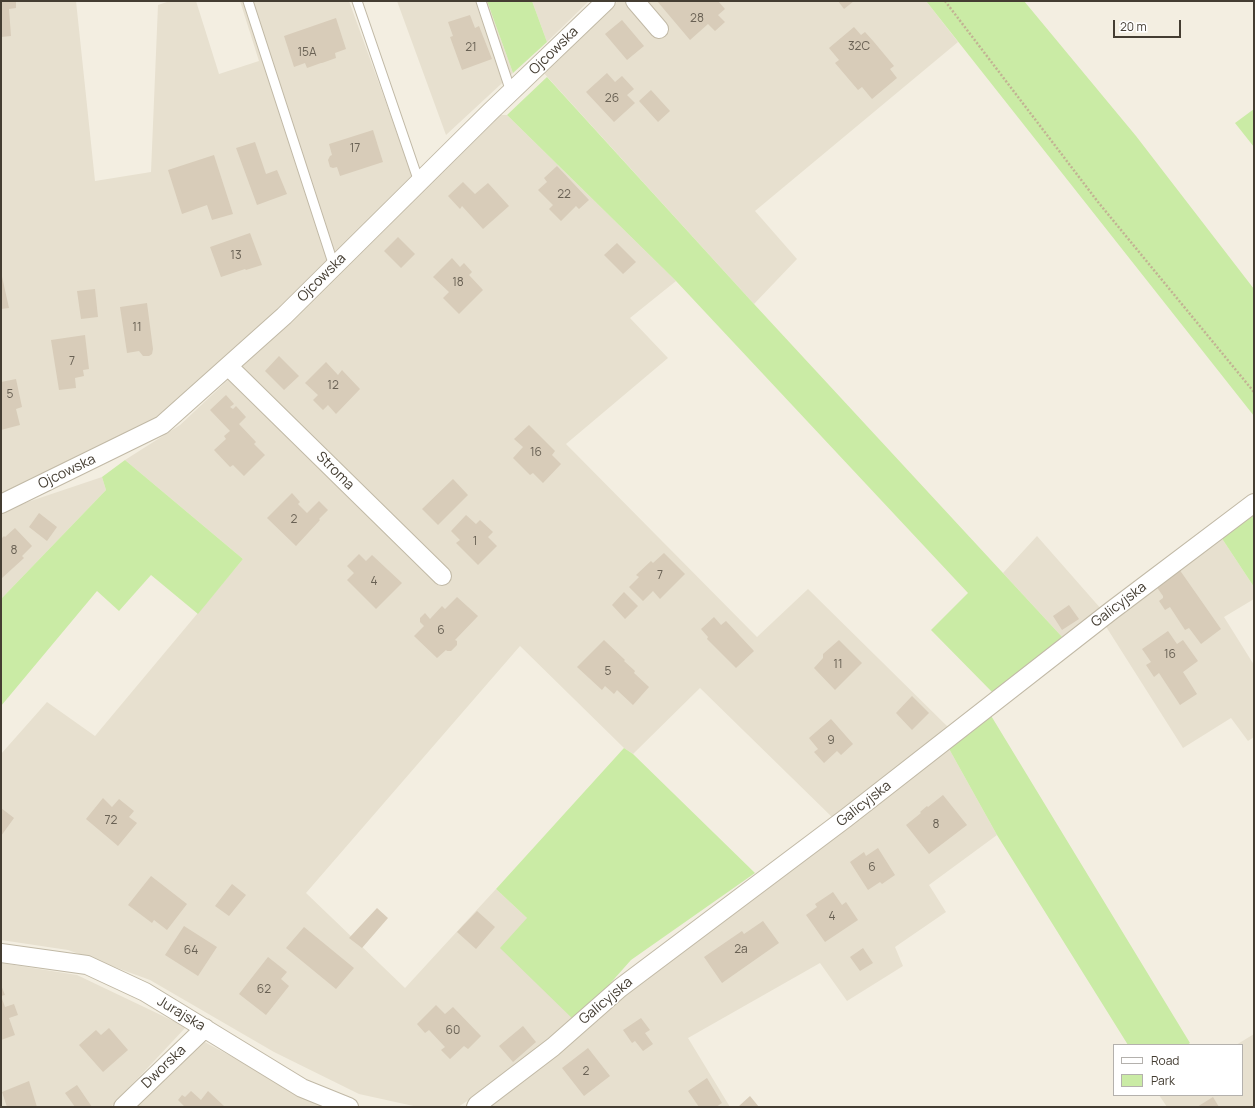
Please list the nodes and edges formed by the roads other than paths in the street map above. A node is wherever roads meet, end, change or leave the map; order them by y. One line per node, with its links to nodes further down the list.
1 (248, 1): 9 (lane)
2 (357, 1): 8 (lane)
3 (481, 1): 7 (lane)
4 (606, 1): 7 (street, Ojcowska)
5 (635, 1): 6 (street)
6 (659, 29)
7 (511, 92): 8 (street, Ojcowska)
8 (419, 182): 9 (street, Ojcowska)
9 (334, 266): 10 (street, Ojcowska)
10 (228, 366): 12 (street, Ojcowska); 13 (street, Stroma)
11 (1254, 503): 18 (street, Galicyjska)
12 (1, 504)
13 (442, 576)
14 (1, 953): 15 (street, Jurajska)
15 (205, 1028): 16 (street, Dworska); 17 (street, Jurajska)
16 (123, 1107)
17 (349, 1107)
18 (476, 1107)

